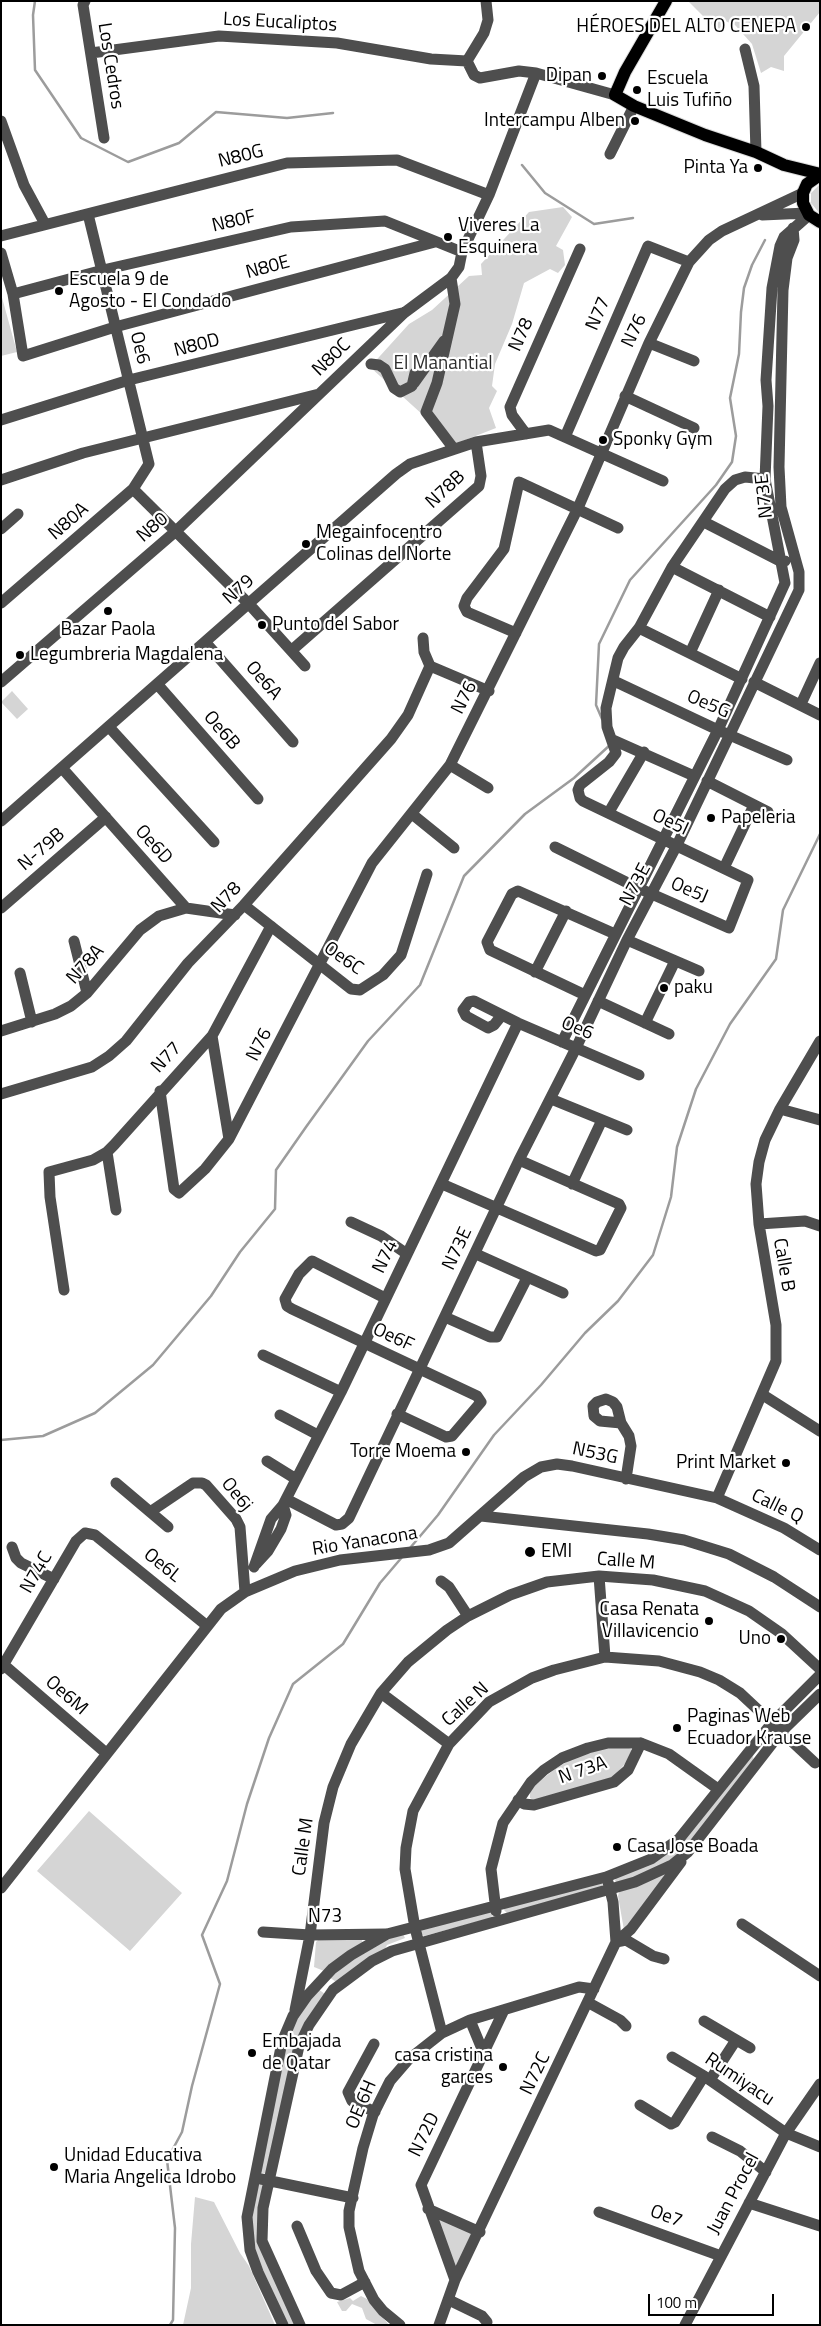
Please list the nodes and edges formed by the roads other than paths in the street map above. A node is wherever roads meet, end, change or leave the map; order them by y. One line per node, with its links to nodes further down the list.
1 (85, 1): 5 (street, Los Cedros)
2 (486, 1): 6 (street)
3 (666, 1): 8 (main road)
4 (745, 49): 12 (street)
5 (91, 53): 6 (street, Los Eucaliptos); 11 (street, Los Cedros)
6 (468, 61): 7 (street)
7 (536, 73): 8 (street); 17 (street, N80C)
8 (615, 95): 9 (main road)
9 (634, 106): 12 (main road); 13 (street)
10 (1, 121): 21 (street)
11 (104, 138)
12 (756, 152): 14 (main road)
13 (610, 154)
14 (784, 165): 15 (main road); 16 (main road)
15 (820, 174): 16 (main road)
16 (803, 192): 19 (street, N76); 20 (main road)
17 (489, 195): 18 (street, N80G); 25 (street, N80C)
18 (88, 214): 21 (street, N80G); 28 (street, Oe6)
19 (755, 215): 20 (street, N76); 27 (street, N76)
20 (812, 217): 30 (street, N73E)
21 (45, 224): 22 (street, N80G)
22 (1, 236)
23 (435, 242): 25 (street, N80F); 28 (street, N80F); 33 (street, N80E)
24 (580, 249): 49 (street, N78)
25 (462, 252): 29 (street, N80C)
26 (1, 253): 31 (street)
27 (689, 262): 35 (street, N76); 50 (street, N77)
28 (103, 270): 31 (street, N80F); 33 (street, Oe6)
29 (451, 278): 32 (street, N80C); 34 (street)
30 (778, 289): 40 (street, N73E); 41 (street, N73E)
31 (13, 294): 33 (street, N80E)
32 (404, 313): 39 (street, N80D); 43 (street, N80C)
33 (115, 327): 39 (street, Oe6)
34 (448, 335): 42 (street); 53 (street)
35 (649, 343): 36 (street); 44 (street, N76)
36 (694, 361)
37 (371, 364): 42 (street)
38 (415, 373): 42 (street)
39 (129, 380): 47 (street, N80D); 51 (street, Oe6)
40 (766, 380): 41 (street); 45 (street, N73E)
41 (781, 380): 46 (street, N73E)
42 (412, 386)
43 (321, 394): 51 (street, N80C); 65 (street, N80)
44 (625, 396): 48 (street); 54 (street, N76)
45 (766, 396): 46 (street); 56 (street, N73E)
46 (780, 397): 66 (street, N73E)
47 (1, 420)
48 (694, 428)
49 (526, 434): 50 (street, N79); 52 (street, N79)
50 (565, 437): 54 (street, N79)
51 (143, 439): 55 (street, Oe6); 57 (street, N80C)
52 (476, 442): 53 (street, N79); 77 (street, N78B)
53 (454, 449): 71 (street, N79)
54 (601, 453): 58 (street, N79); 60 (street, N76)
55 (149, 460): 59 (street, N80A)
56 (765, 478): 62 (street); 67 (street, N73E)
57 (1, 480)
58 (663, 481)
59 (133, 488): 65 (street); 70 (street, N80A)
60 (578, 508): 63 (street); 74 (street, N76); 74 (street)
61 (18, 514): 64 (street)
62 (704, 522): 67 (street); 68 (street)
63 (618, 528)
64 (1, 529)
65 (176, 531): 71 (street); 84 (street, N80)
66 (795, 558): 67 (street); 85 (street, N73E)
67 (782, 562): 72 (street, N73E)
68 (672, 567): 69 (street); 73 (street)
69 (719, 590): 72 (street); 78 (street)
70 (1, 603)
71 (249, 604): 76 (street, N79); 77 (street)
72 (770, 617): 82 (street, N73E)
73 (639, 628): 78 (street); 83 (street)
74 (516, 632): 87 (street, N76)
75 (423, 638): 81 (street)
76 (206, 643): 86 (street, N79); 94 (street, Oe6A)
77 (292, 650): 80 (street)
78 (690, 653): 82 (street)
79 (820, 663): 88 (street)
80 (305, 666)
81 (430, 666): 87 (street); 118 (street, N78)
82 (742, 679): 91 (street, N73E)
83 (614, 681): 91 (street, Oe5G); 93 (street)
84 (1, 682)
85 (754, 682): 88 (street); 92 (street, N73E)
86 (158, 685): 90 (street, N79); 102 (street, Oe6B)
87 (489, 691): 97 (street, N76)
88 (801, 704): 89 (street)
89 (820, 715)
90 (110, 727): 98 (street, N79); 110 (street)
91 (718, 730): 92 (street, Oe5G); 99 (street, N73E)
92 (730, 734): 96 (street, Oe5G); 100 (street, N73E)
93 (613, 740): 95 (street); 104 (street, Oe5I)
94 (293, 742)
95 (644, 752): 99 (street); 104 (street)
96 (788, 760)
97 (450, 765): 101 (street); 106 (street, N76)
98 (62, 768): 107 (street, Oe6D); 108 (street, N79)
99 (694, 776): 109 (street, N73E)
100 (707, 781): 103 (street); 111 (street, N73E)
101 (488, 788)
102 (258, 799)
103 (754, 805): 105 (street); 114 (street)
104 (609, 812): 109 (street, Oe5I)
105 (768, 812)
106 (412, 814): 112 (street); 129 (street, N76)
107 (106, 817): 119 (street, N-79B); 120 (street, Oe6D)
108 (1, 822)
109 (662, 841): 111 (street, Oe5I); 116 (street, N73E)
110 (214, 842)
111 (677, 845): 114 (street, Oe5I); 117 (street, N73E)
112 (454, 848)
113 (555, 848): 116 (street, Oe5J)
114 (724, 868): 124 (street, Oe5I)
115 (427, 874): 129 (street, Oe6C)
116 (638, 888): 117 (street, Oe5J); 125 (street, N73E)
117 (650, 893): 124 (street, Oe5J); 126 (street, N73E)
118 (244, 905): 122 (street, N78); 123 (street, Oe6C)
119 (1, 908)
120 (186, 908): 122 (street); 133 (street, N78A)
121 (566, 911): 125 (street); 131 (street); 131 (street)
122 (234, 915): 148 (street, N78)
123 (271, 926): 129 (street, Oe6C); 142 (street, N77)
124 (729, 928)
125 (614, 934): 134 (street, N73E)
126 (626, 940): 128 (street); 135 (street, N73E)
127 (74, 942): 133 (street)
128 (675, 962): 130 (street); 139 (street)
129 (320, 965): 154 (street, N76)
130 (698, 971)
131 (535, 972): 134 (street)
132 (20, 973): 137 (street)
133 (87, 993): 137 (street, N78A)
134 (585, 995): 144 (street, N73E)
135 (598, 1001): 139 (street); 145 (street, N73E)
136 (502, 1015): 138 (street, Oe6)
137 (32, 1022): 140 (street, N78A)
138 (518, 1023): 144 (street, Oe6); 157 (street, N74)
139 (645, 1023): 141 (street)
140 (1, 1031)
141 (668, 1034)
142 (212, 1036): 147 (street, N77); 154 (street)
143 (820, 1041): 150 (street, Calle B)
144 (562, 1042): 145 (street, Oe6)
145 (576, 1048): 146 (street, Oe6); 149 (street, N73E)
146 (639, 1075)
147 (160, 1091): 154 (street, N76); 155 (street, N77)
148 (1, 1094)
149 (551, 1099): 151 (street); 156 (street, N73E)
150 (780, 1109): 152 (street); 162 (street, Calle B)
151 (602, 1120): 153 (street); 158 (street)
152 (820, 1120)
153 (627, 1130)
154 (229, 1139)
155 (107, 1152): 160 (street); 167 (street, N77)
156 (519, 1160): 158 (street); 159 (street, N73E)
157 (442, 1184): 159 (street); 164 (street, N74)
158 (572, 1184): 159 (street)
159 (496, 1208): 165 (street, N73E)
160 (116, 1210)
161 (351, 1222): 164 (street)
162 (758, 1224): 163 (street); 175 (street, Calle B)
163 (820, 1226)
164 (407, 1254): 169 (street, N74)
165 (476, 1254): 166 (street); 170 (street, N73E)
166 (526, 1278): 168 (street); 170 (street)
167 (64, 1290)
168 (563, 1293)
169 (385, 1298): 171 (street, N74); 171 (street, Oe6F)
170 (445, 1317): 173 (street, N73E)
171 (364, 1344): 173 (street, Oe6F); 174 (street, N74)
172 (263, 1355): 174 (street)
173 (419, 1369): 176 (street, N73E); 176 (street, Oe6F)
174 (341, 1392): 180 (street, N74)
175 (763, 1395): 179 (street); 185 (street, Calle B)
176 (397, 1414): 186 (street, N73E)
177 (280, 1415): 180 (street)
178 (621, 1422): 183 (street)
179 (820, 1431)
180 (318, 1435): 182 (street, N74)
181 (267, 1461): 182 (street)
182 (296, 1479): 186 (street, N74)
183 (626, 1479): 185 (street, N53G); 188 (street, N53G)
184 (116, 1482): 187 (street)
185 (717, 1498): 192 (street, Calle Q)
186 (285, 1502): 193 (street)
187 (150, 1512): 189 (street); 193 (street, Oe6j)
188 (481, 1516): 197 (street, Rio Yanacona); 198 (street)
189 (168, 1527)
190 (95, 1535): 195 (street, N74C); 200 (street, Oe6L)
191 (12, 1546): 195 (street)
192 (820, 1550)
193 (244, 1576): 197 (street, Oe6j)
194 (599, 1576): 199 (street, Calle M); 201 (street); 203 (street, Calle M)
195 (54, 1579): 202 (street, N74C)
196 (441, 1581): 199 (street)
197 (245, 1592): 200 (street, Rio Yanacona)
198 (820, 1607)
199 (468, 1616): 205 (street, Calle M)
200 (206, 1625): 211 (street, Rio Yanacona)
201 (605, 1657): 207 (street, Calle N); 210 (street, Calle N)
202 (2, 1667): 211 (street, Oe6M)
203 (820, 1669)
204 (820, 1675): 207 (street)
205 (381, 1692): 210 (street); 225 (street, Calle M)
206 (820, 1694): 208 (street, N72C)
207 (772, 1722): 208 (street, Calle N); 213 (street)
208 (782, 1731): 212 (street, Calle N); 215 (street, N72C)
209 (641, 1743): 213 (street); 214 (street); 214 (street, N 73A)
210 (449, 1744): 222 (street, Calle N)
211 (106, 1753): 217 (street, Rio Yanacona)
212 (814, 1762)
213 (718, 1789): 216 (street)
214 (518, 1800): 219 (street)
215 (688, 1852): 218 (street); 226 (street, N72C)
216 (606, 1877): 218 (street); 219 (street)
217 (1, 1888)
218 (610, 1889): 220 (street); 226 (street)
219 (494, 1905): 220 (street); 222 (street)
220 (499, 1920): 227 (street)
221 (742, 1924): 230 (street)
222 (414, 1928): 224 (street); 227 (street, Calle N)
223 (263, 1932): 225 (street, N73)
224 (387, 1934): 225 (street, N73); 231 (street)
225 (310, 1935): 229 (street, Calle M)
226 (616, 1942): 228 (street); 232 (street, N72C)
227 (418, 1943): 233 (street); 240 (street, Calle N)
228 (664, 1959)
229 (306, 1964): 231 (street); 236 (street, Calle M)
230 (820, 1976)
231 (324, 1978): 233 (street); 236 (street)
232 (594, 1988): 234 (street, N72C); 235 (street, OE 6H)
233 (333, 1990): 255 (street)
234 (589, 2003): 239 (street); 262 (street, N72C)
235 (504, 2010): 237 (street, OE 6H); 244 (street, N72D)
236 (293, 2016): 254 (street)
237 (470, 2020): 240 (street, OE 6H); 244 (street)
238 (704, 2021): 241 (street)
239 (626, 2026)
240 (442, 2033): 249 (street, OE 6H)
241 (736, 2040): 243 (street); 246 (street)
242 (374, 2044): 249 (street)
243 (750, 2048)
244 (484, 2054): 258 (street, N72D)
245 (672, 2057): 246 (street, Rumiyacu)
246 (707, 2078): 248 (street); 250 (street, Rumiyacu)
247 (820, 2084): 250 (street, Juan Procel)
248 (640, 2105)
249 (375, 2112): 256 (street, OE 6H)
250 (786, 2134): 252 (street, Rumiyacu); 253 (street, Juan Procel)
251 (712, 2137): 253 (street)
252 (820, 2147)
253 (766, 2172): 257 (street, Juan Procel)
254 (256, 2178): 255 (street); 268 (street)
255 (269, 2180): 256 (street); 269 (street)
256 (352, 2198): 265 (street, OE 6H)
257 (749, 2203): 261 (street); 263 (street, Juan Procel)
258 (428, 2209): 262 (street); 264 (street, N72D)
259 (599, 2212): 263 (street, Oe7)
260 (296, 2226): 265 (street)
261 (820, 2226)
262 (480, 2232): 264 (street, N72C)
263 (722, 2256): 272 (street, Juan Procel)
264 (455, 2280): 266 (street, N72C)
265 (365, 2282): 270 (street, OE 6H)
266 (449, 2300): 267 (street); 271 (street, N72C)
267 (486, 2322)
268 (283, 2325)
269 (300, 2325)
270 (400, 2325)
271 (439, 2325)
272 (685, 2325)

